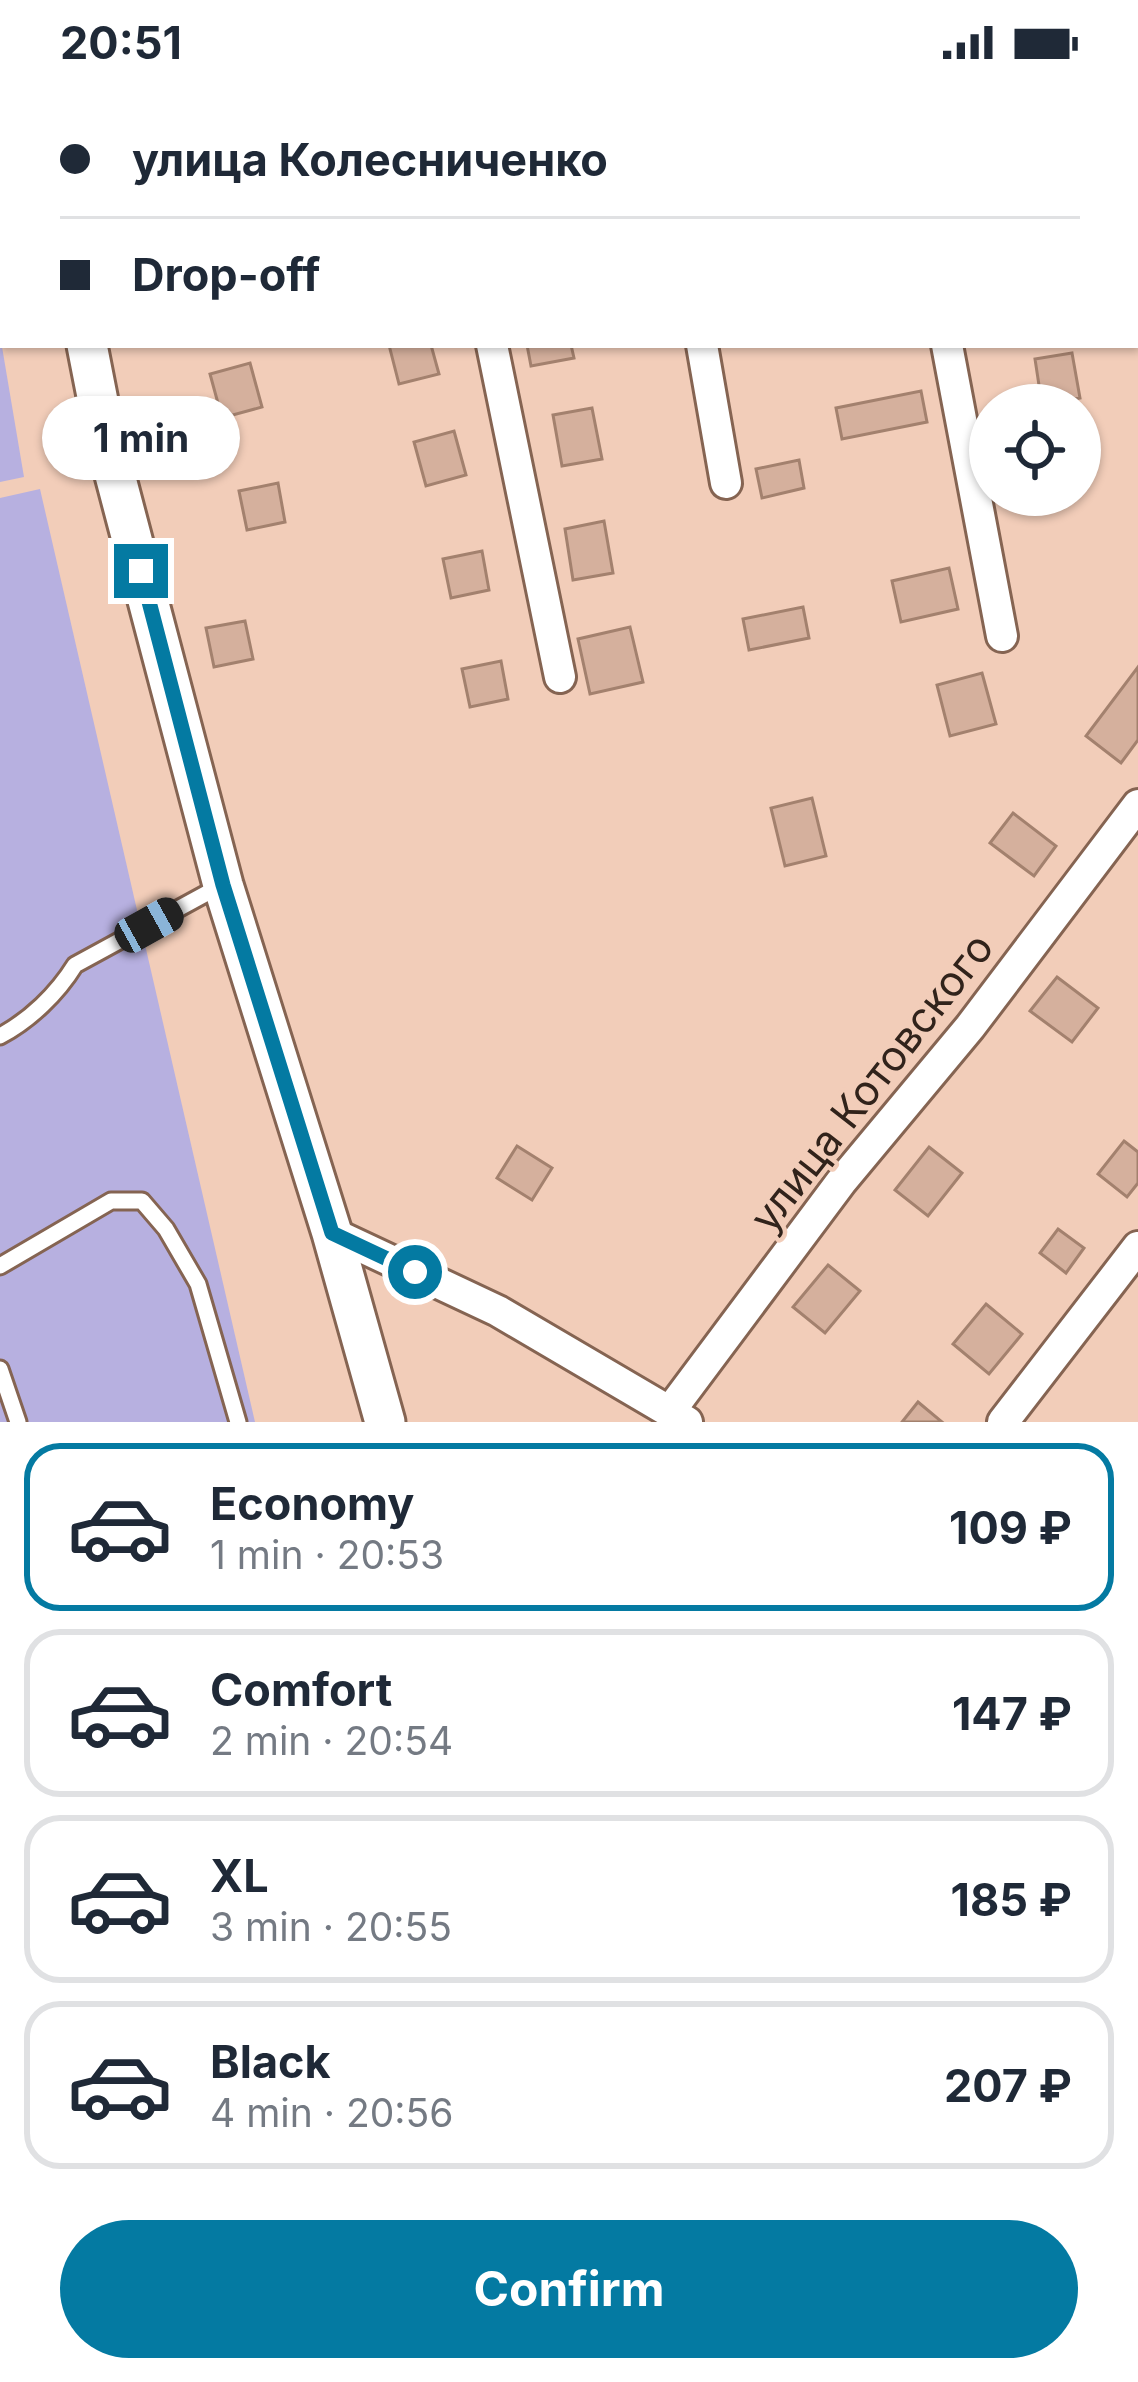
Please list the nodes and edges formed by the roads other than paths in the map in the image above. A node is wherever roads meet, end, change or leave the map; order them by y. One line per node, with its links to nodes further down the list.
1 (88, 348): 9 (street)
2 (493, 348): 7 (street)
3 (702, 348): 5 (street)
4 (948, 348): 6 (street)
5 (727, 483)
6 (1003, 636)
7 (560, 677)
8 (1138, 805): 15 (street, улица Котовского)
9 (223, 885): 10 (lane); 11 (street)
10 (0, 1036)
11 (332, 1233): 15 (street); 18 (street)
12 (1138, 1247): 19 (street)
13 (0, 1266): 17 (lane)
14 (0, 1369): 16 (lane)
15 (678, 1416)
16 (18, 1422)
17 (238, 1422)
18 (385, 1422)
19 (1003, 1422)

